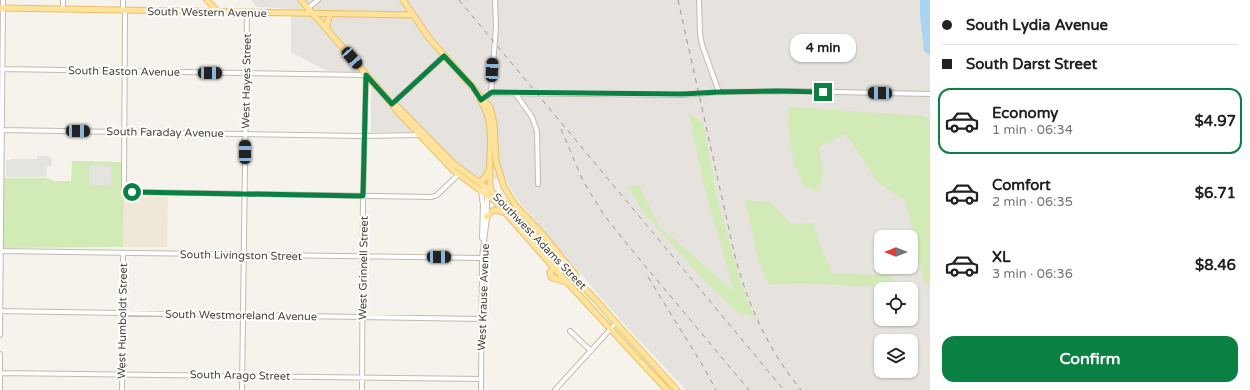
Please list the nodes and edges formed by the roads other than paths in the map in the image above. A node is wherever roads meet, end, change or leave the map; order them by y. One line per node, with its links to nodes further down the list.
1 (3, 0): 10 (street)
2 (63, 0): 12 (street)
3 (123, 0): 13 (street)
4 (207, 0): 14 (main road)
5 (301, 0): 11 (main road, Southwest Adams Street)
6 (318, 0): 11 (street)
7 (403, 0): 18 (main road)
8 (495, 0): 25 (street)
9 (699, 0): 26 (street)
10 (1, 8): 12 (main road, South Western Avenue); 21 (street)
11 (308, 8): 16 (main road, Southwest Adams Street)
12 (63, 9): 13 (main road, South Western Avenue)
13 (124, 10): 14 (main road, South Western Avenue); 22 (street)
14 (218, 12): 15 (main road, South Western Avenue)
15 (246, 13): 16 (main road, South Western Avenue); 23 (street, West Hayes Street)
16 (314, 14): 17 (main road, South Western Avenue); 19 (main road, Southwest Adams Street)
17 (330, 14): 18 (main road, South Western Avenue); 19 (main road)
18 (414, 15): 20 (main road)
19 (328, 31): 24 (main road, Southwest Adams Street)
20 (444, 56): 29 (main road); 30 (street)
21 (2, 69): 22 (street, South Easton Avenue); 31 (street)
22 (125, 71): 23 (street, South Easton Avenue); 32 (street)
23 (246, 73): 24 (street, South Easton Avenue); 33 (street, West Hayes Street)
24 (366, 75): 30 (main road, Southwest Adams Street); 35 (street, West Grinnell Street)
25 (492, 92): 27 (street); 29 (street)
26 (719, 92): 27 (street); 28 (street)
27 (515, 93): 40 (street)
28 (930, 94)
29 (482, 100): 37 (main road); 56 (main road)
30 (392, 104): 34 (main road, Southwest Adams Street)
31 (2, 130): 32 (street, South Faraday Avenue); 36 (street)
32 (124, 132): 33 (street, South Faraday Avenue); 43 (street)
33 (245, 134): 35 (street, South Faraday Avenue); 43 (street, West Hayes Street)
34 (422, 135): 35 (street, South Faraday Avenue); 38 (main road, Southwest Adams Street); 39 (main road, Southwest Adams Street)
35 (366, 136): 44 (street, West Grinnell Street)
36 (1, 157): 47 (street)
37 (489, 169): 39 (main road); 42 (main road)
38 (458, 175): 41 (main road, Southwest Adams Street); 44 (street)
39 (478, 182): 42 (main road, Southwest Adams Street)
40 (538, 184)
41 (481, 190): 42 (main road, Southwest Adams Street); 51 (street)
42 (489, 193): 45 (main road, Southwest Adams Street); 46 (street, West Krause Avenue); 53 (main road, Southwest Adams Street)
43 (245, 194): 44 (street); 49 (street, West Hayes Street)
44 (363, 196): 50 (street, West Grinnell Street)
45 (506, 213): 46 (main road); 52 (main road, Southwest Adams Street)
46 (486, 217): 51 (street, West Krause Avenue)
47 (1, 251): 48 (street, South Livingston Street); 55 (street)
48 (123, 253): 49 (street, South Livingston Street); 58 (street, West Humboldt Street)
49 (244, 255): 50 (street, South Livingston Street); 59 (street, West Hayes Street)
50 (363, 256): 51 (street, South Livingston Street); 60 (street, West Grinnell Street)
51 (482, 258): 61 (street, West Krause Avenue)
52 (554, 268): 53 (main road); 54 (main road, Southwest Adams Street); 54 (main road)
53 (566, 269): 56 (main road, Southwest Adams Street)
54 (568, 282): 63 (main road, Southwest Adams Street)
55 (0, 297): 57 (street)
56 (597, 301): 62 (main road, Southwest Adams Street)
57 (0, 312): 58 (street, South Westmoreland Avenue); 65 (street)
58 (123, 313): 59 (street, South Westmoreland Avenue); 69 (street, West Humboldt Street)
59 (243, 315): 60 (street, South Westmoreland Avenue); 70 (street, West Hayes Street)
60 (362, 316): 61 (street, South Westmoreland Avenue); 71 (street, West Grinnell Street)
61 (481, 319): 72 (street, West Krause Avenue)
62 (616, 323): 63 (street); 80 (main road, Southwest Adams Street)
63 (611, 328): 66 (street); 79 (main road, Southwest Adams Street)
64 (570, 331): 66 (street)
65 (0, 334)
66 (590, 351): 78 (street)
67 (0, 354): 68 (street)
68 (0, 373): 69 (street, South Arago Street); 73 (street)
69 (122, 374): 70 (street, South Arago Street); 74 (street, West Humboldt Street)
70 (242, 375): 71 (street, South Arago Street); 75 (street, West Hayes Street)
71 (362, 377): 72 (street, South Arago Street); 76 (street, West Grinnell Street)
72 (480, 379): 77 (street, West Krause Avenue)
73 (0, 390)
74 (122, 390)
75 (242, 390)
76 (362, 390)
77 (480, 390)
78 (555, 390)
79 (667, 390)
80 (677, 390)

